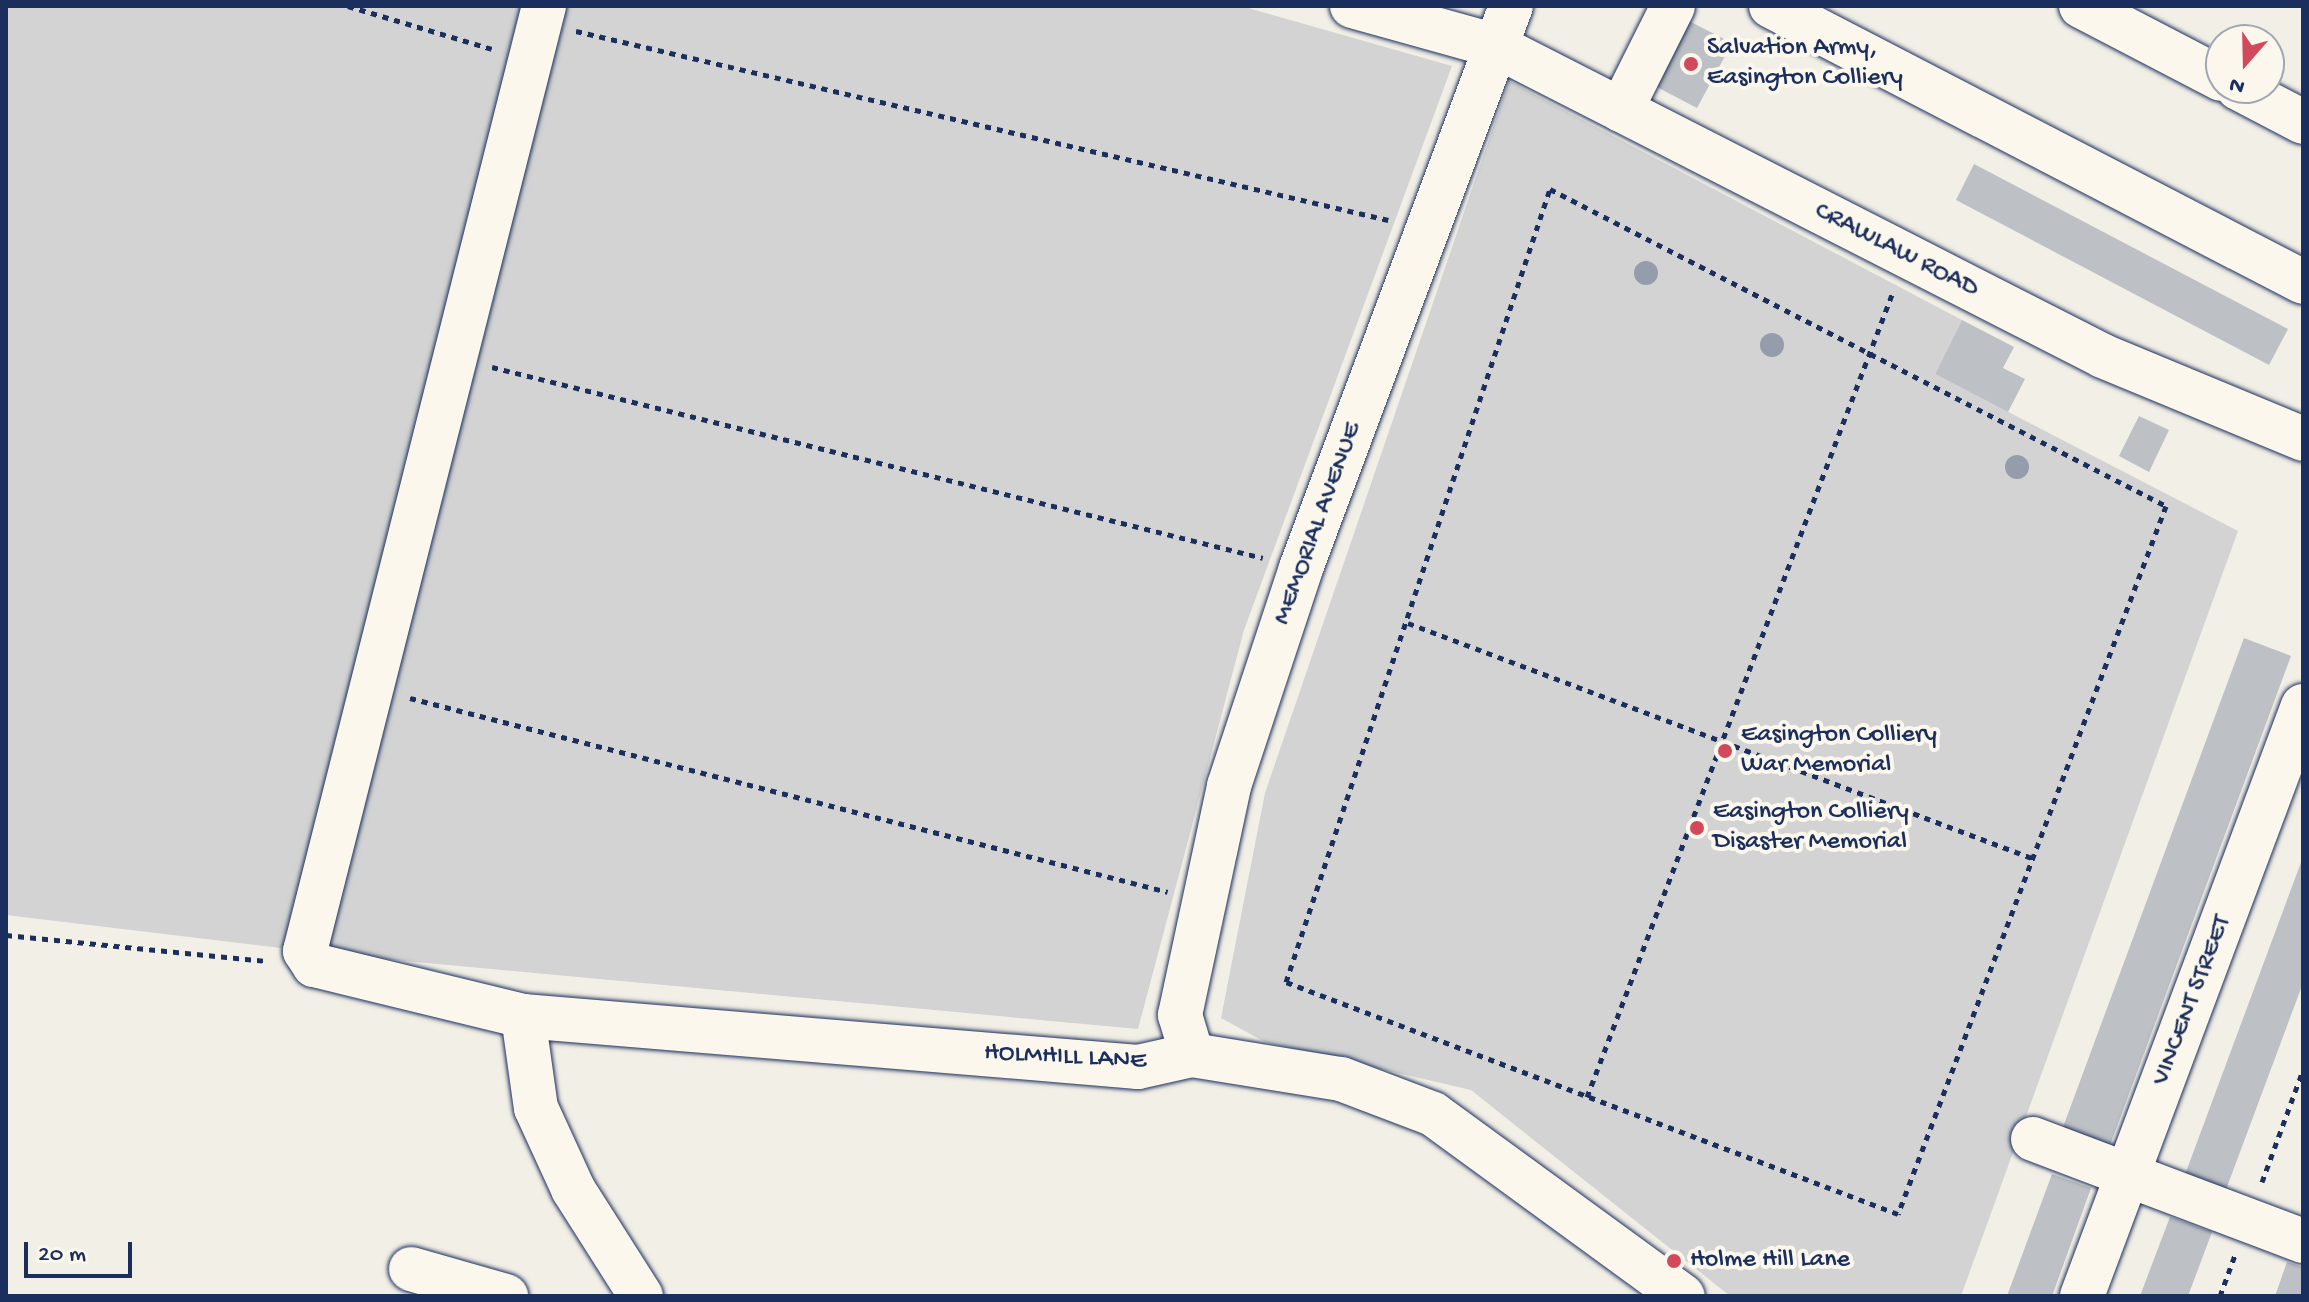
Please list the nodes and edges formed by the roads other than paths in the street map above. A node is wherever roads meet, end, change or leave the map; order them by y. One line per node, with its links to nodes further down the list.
1 (1352, 6): 7 (street, CRAWLAW ROAD)
2 (1511, 6): 7 (street, MEMORIAL AVENUE)
3 (1673, 6): 10 (street)
4 (1771, 6): 12 (street)
5 (2081, 6): 8 (street)
6 (539, 29): 15 (street, HOLMHILL LANE)
7 (1496, 46): 10 (street, CRAWLAW ROAD); 16 (street, MEMORIAL AVENUE)
8 (2205, 71)
9 (2269, 104): 11 (street)
10 (1621, 110): 13 (street, CRAWLAW ROAD)
11 (2303, 122)
12 (2303, 282)
13 (2299, 427)
14 (2303, 706): 18 (street, VINCENT STREET)
15 (523, 1016): 16 (street, HOLMHILL LANE); 22 (street)
16 (1192, 1055): 23 (street, HOLMHILL LANE)
17 (2033, 1139): 18 (street)
18 (2128, 1175): 19 (street); 24 (street, VINCENT STREET)
19 (2303, 1241)
20 (411, 1269): 21 (street)
21 (506, 1296)
22 (641, 1296)
23 (1683, 1296)
24 (2082, 1296)

